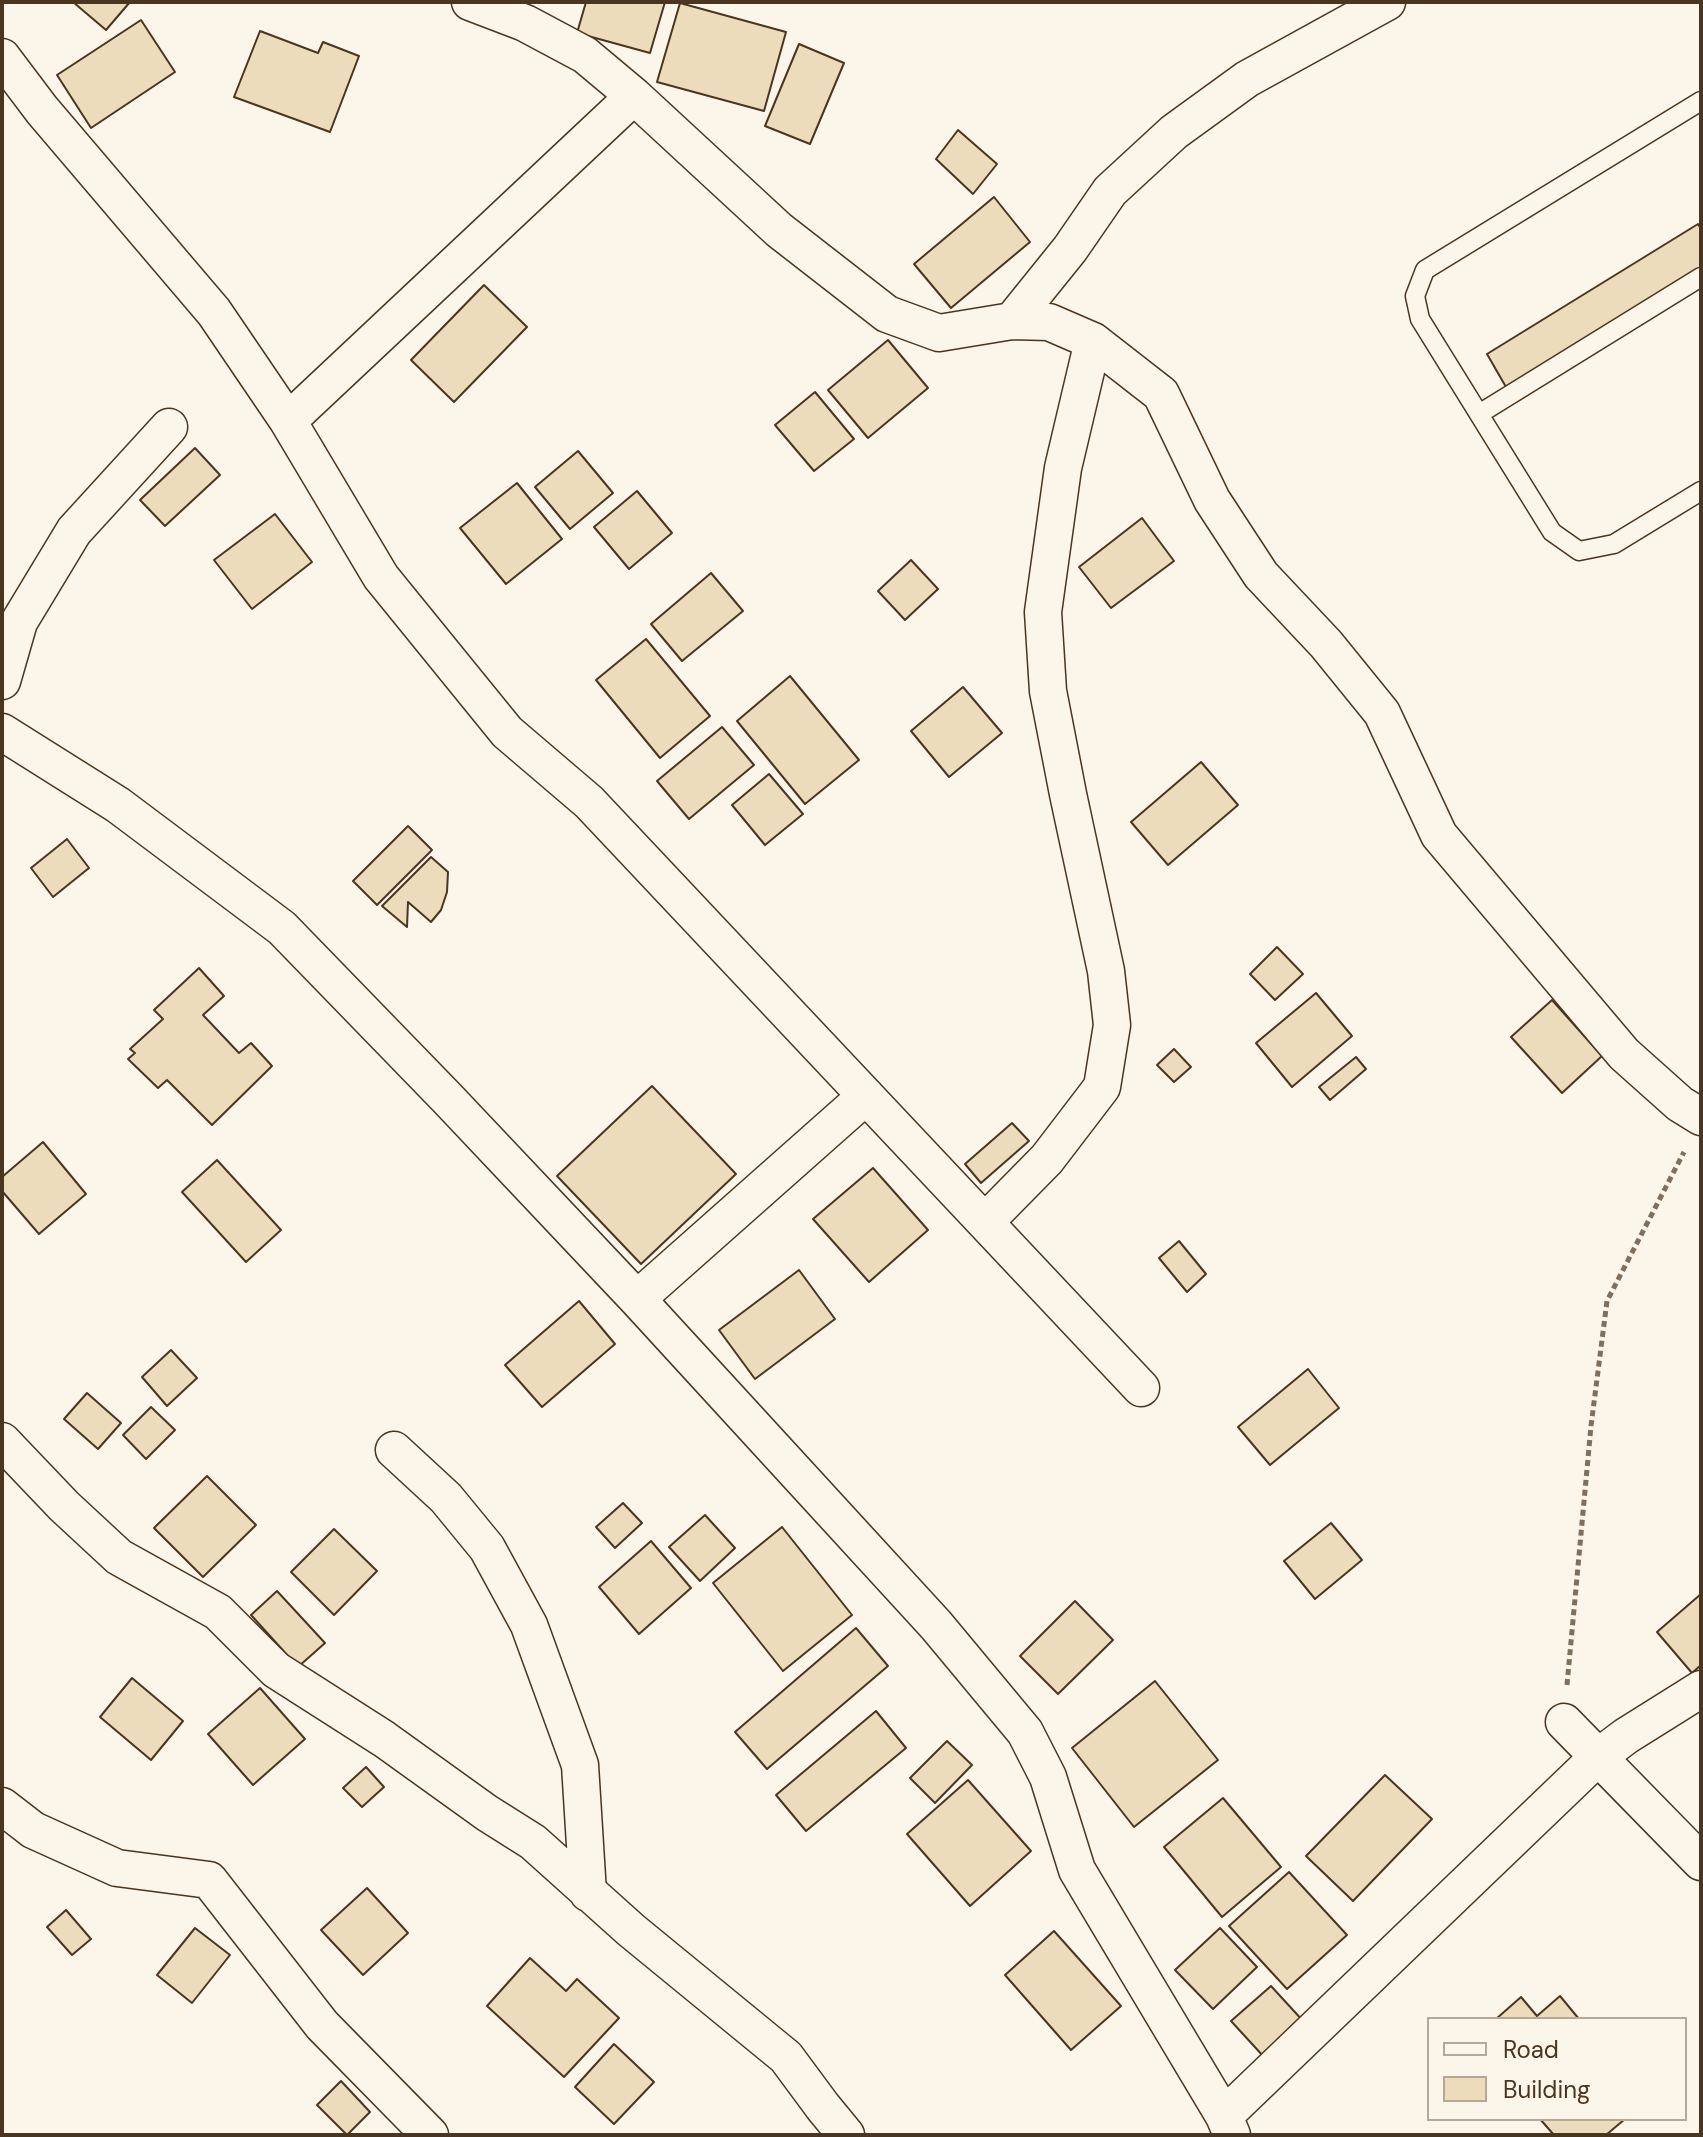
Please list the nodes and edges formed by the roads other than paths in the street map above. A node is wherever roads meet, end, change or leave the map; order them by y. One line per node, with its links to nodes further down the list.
1 (470, 2): 4 (street)
2 (1387, 2): 7 (street)
3 (2, 57): 10 (street)
4 (634, 96): 7 (street); 10 (street)
5 (1701, 101): 9 (lane)
6 (1701, 277): 9 (lane)
7 (1012, 321): 8 (street)
8 (1093, 341): 16 (street); 17 (street)
9 (1479, 414): 12 (lane)
10 (288, 421): 15 (street)
11 (169, 427): 13 (street)
12 (1701, 491)
13 (2, 681)
14 (2, 732): 18 (street)
15 (866, 1096): 17 (street); 18 (street)
16 (1694, 1132)
17 (985, 1222): 19 (street)
18 (637, 1299): 28 (street)
19 (1141, 1388)
20 (2, 1441): 27 (street)
21 (394, 1450): 27 (street)
22 (1701, 1689): 24 (street)
23 (1564, 1722): 24 (street)
24 (1598, 1757): 26 (street); 28 (street)
25 (2, 1806): 29 (street)
26 (1701, 1862)
27 (588, 1893): 30 (street)
28 (1228, 2126)
29 (430, 2135)
30 (846, 2135)

